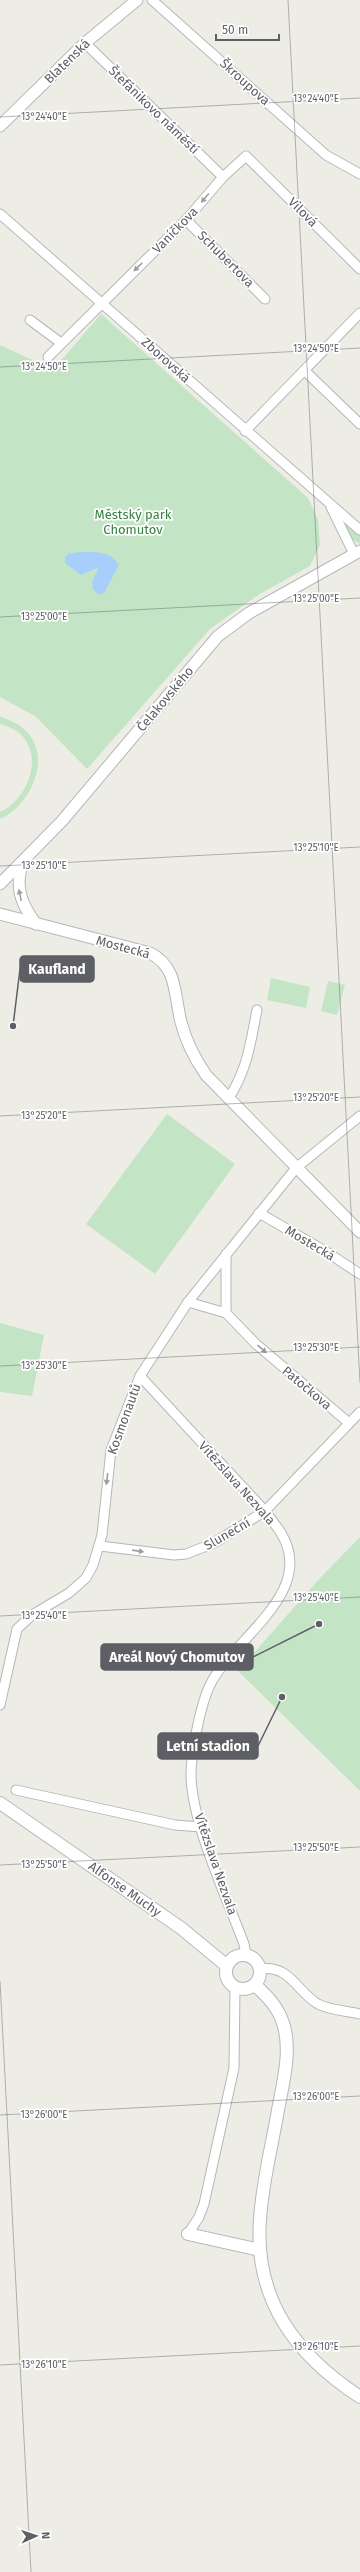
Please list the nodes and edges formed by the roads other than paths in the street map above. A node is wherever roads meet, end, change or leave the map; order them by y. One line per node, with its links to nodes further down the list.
1 (137, 0): 3 (street, Blatenská)
2 (152, 0): 6 (street, Škroupova)
3 (85, 43): 4 (street, Blatenská); 7 (street, Štefánikovo náměstí)
4 (0, 126)
5 (246, 156): 7 (street, Vaníčkova); 10 (street, Vilová)
6 (358, 168)
7 (223, 176): 9 (street, Vaníčkova, one-way to 9)
8 (0, 214): 12 (street, Zborovská)
9 (186, 220): 11 (street, Schubertova); 12 (street, Vaníčkova, one-way to 12)
10 (360, 269)
11 (265, 299)
12 (101, 302): 15 (street, Vaníčkova); 19 (street, Zborovská)
13 (360, 313): 17 (street)
14 (30, 319): 15 (street)
15 (61, 343): 16 (street, Vaníčkova)
16 (48, 357)
17 (305, 371): 18 (street); 19 (street)
18 (360, 424)
19 (245, 431): 20 (street, Zborovská)
20 (331, 507): 21 (street, Zborovská); 22 (street, Zborovská)
21 (360, 530)
22 (357, 552): 23 (street, Čelakovského)
23 (22, 862): 24 (street, Čelakovského); 26 (street, one-way to 23)
24 (0, 884)
25 (0, 914): 26 (street, Mostecká)
26 (36, 924): 28 (street, Mostecká)
27 (256, 1010): 28 (street)
28 (229, 1098): 30 (street, Mostecká)
29 (360, 1116): 30 (street, Kosmonautů)
30 (296, 1168): 31 (street, Kosmonautů); 32 (street, Mostecká)
31 (259, 1213): 33 (street, Kosmonautů); 34 (street, Mostecká)
32 (360, 1232)
33 (226, 1254): 35 (street, Kosmonautů); 36 (street)
34 (360, 1274)
35 (188, 1302): 36 (street, Patočkova); 37 (street, Kosmonautů)
36 (226, 1313): 39 (street, Patočkova, one-way to 39)
37 (140, 1376): 40 (street, Vítězslava Nezvala); 41 (street, Kosmonautů, one-way to 41)
38 (360, 1412): 39 (street, Sluneční)
39 (349, 1423): 40 (street, Sluneční)
40 (265, 1511): 41 (street, Sluneční, one-way to 40); 45 (street, Vítězslava Nezvala)
41 (100, 1546): 42 (street, Kosmonautů)
42 (0, 1705)
43 (16, 1790): 45 (street)
44 (0, 1804): 47 (main road, Alfonse Muchy)
45 (201, 1827): 46 (street, Vítězslava Nezvala)
46 (246, 1955): 47 (main road); 48 (main road)
47 (227, 1966): 50 (main road)
48 (259, 1968): 49 (main road); 51 (street)
49 (255, 1984): 50 (main road); 53 (main road)
50 (235, 1988): 52 (street)
51 (360, 2014)
52 (188, 2234): 53 (main road)
53 (260, 2250): 54 (main road)
54 (360, 2396)

